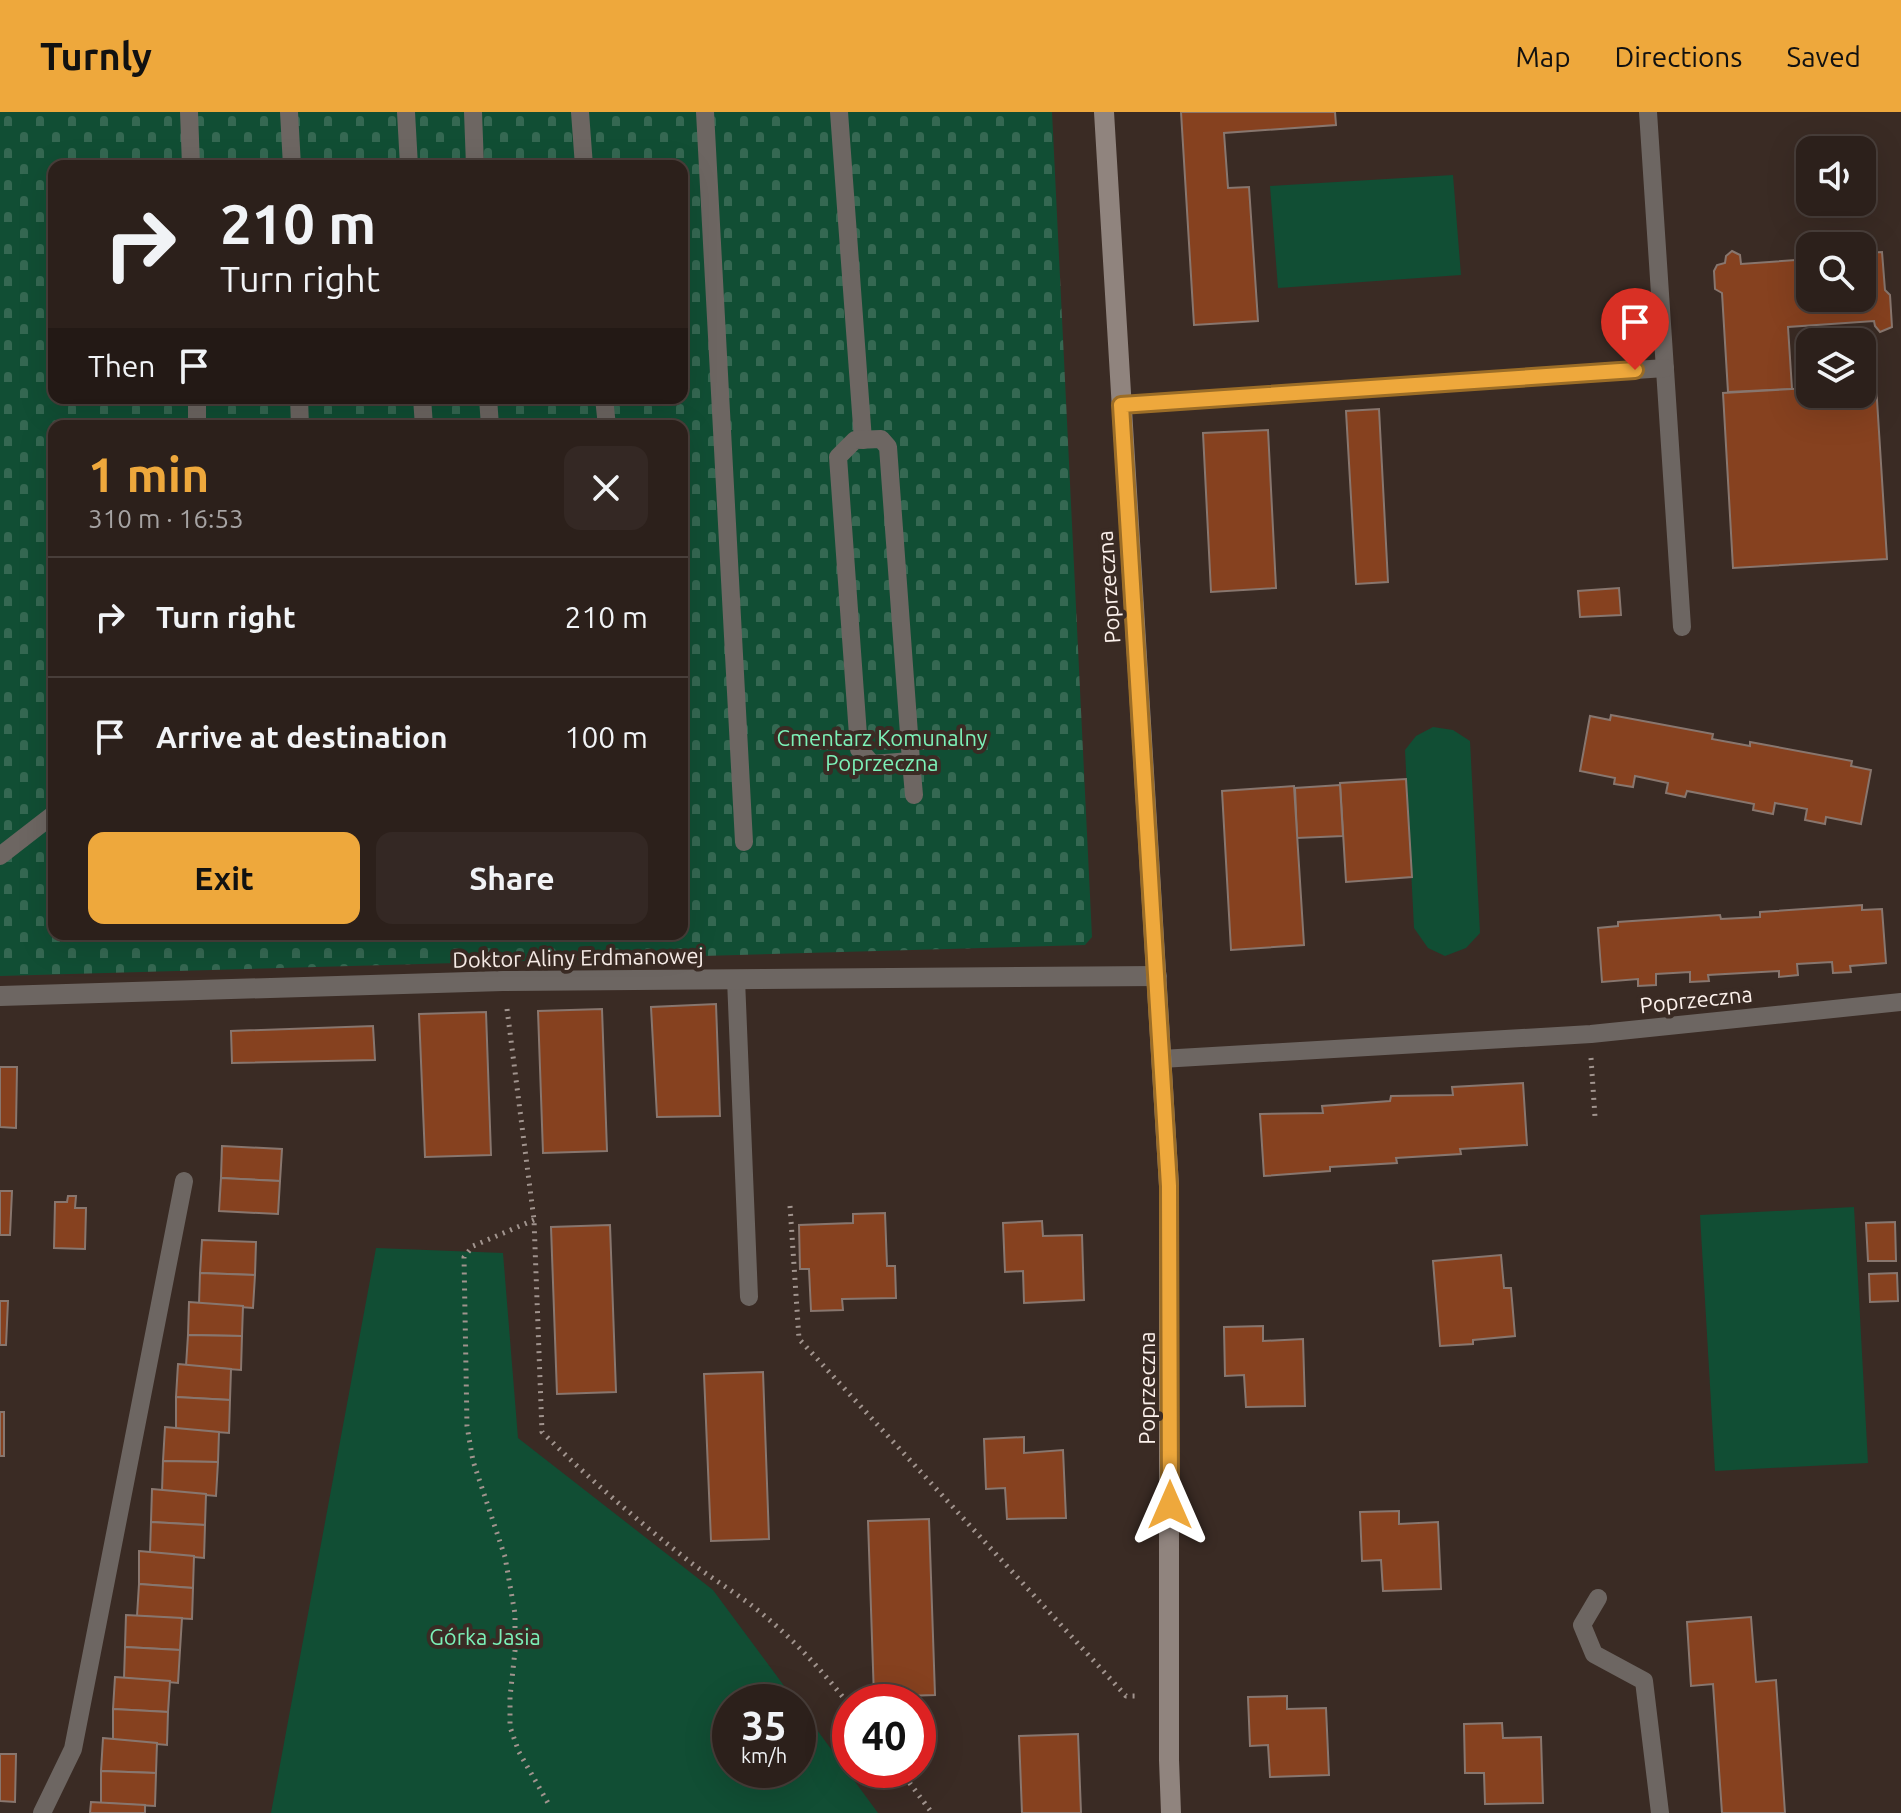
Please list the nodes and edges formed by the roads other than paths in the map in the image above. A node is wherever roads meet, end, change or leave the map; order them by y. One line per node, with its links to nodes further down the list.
1 (189, 112): 10 (lane)
2 (289, 112): 11 (lane)
3 (406, 112): 12 (lane)
4 (473, 112): 13 (lane)
5 (580, 112): 14 (lane)
6 (705, 112): 22 (lane)
7 (839, 112): 17 (lane)
8 (1104, 112): 16 (street, Poprzeczna)
9 (1648, 112): 15 (lane)
10 (191, 160)
11 (292, 160)
12 (409, 160)
13 (475, 160)
14 (584, 160)
15 (1665, 368): 16 (lane); 18 (lane)
16 (1121, 405): 24 (street, Poprzeczna)
17 (863, 440): 19 (lane); 19 (lane)
18 (1682, 627)
19 (911, 761): 20 (lane)
20 (914, 795)
21 (48, 819): 23 (lane)
22 (744, 842)
23 (0, 856)
24 (1157, 976): 25 (street, Doktor Aliny Erdmanowej); 28 (street, Poprzeczna)
25 (736, 979): 26 (street, Doktor Aliny Erdmanowej); 30 (lane)
26 (0, 996)
27 (1901, 1002): 28 (lane, Poprzeczna)
28 (1161, 1059): 33 (street, Poprzeczna)
29 (184, 1181): 32 (lane)
30 (749, 1297)
31 (1598, 1598): 34 (lane)
32 (42, 1813)
33 (1171, 1813)
34 (1660, 1813)

